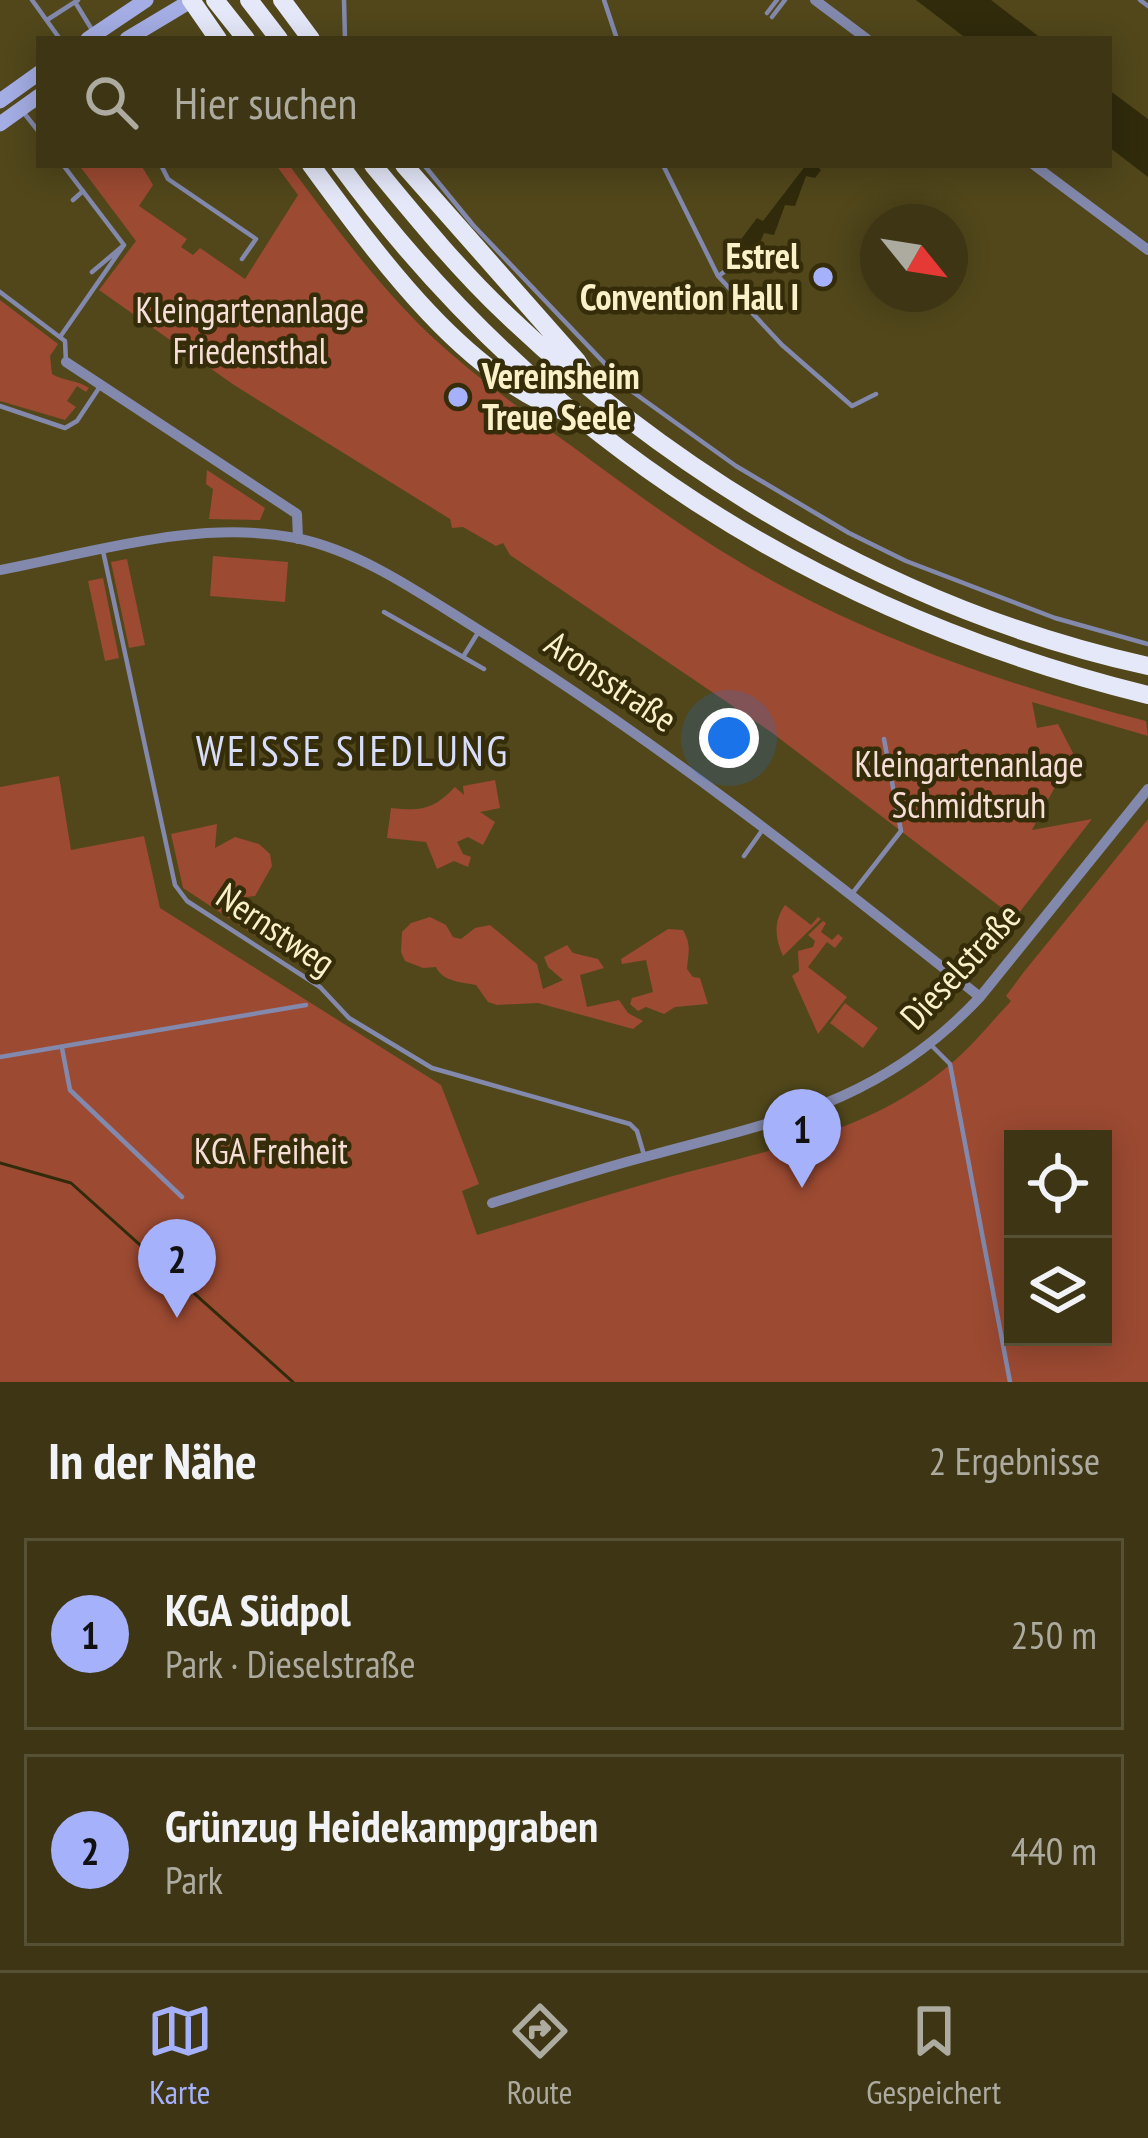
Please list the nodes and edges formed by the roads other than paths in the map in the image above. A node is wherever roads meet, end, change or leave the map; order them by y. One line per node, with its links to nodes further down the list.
1 (32, 0): 14 (lane)
2 (146, 0): 17 (main road)
3 (249, 0): 21 (highway)
4 (282, 0): 22 (highway)
5 (344, 0): 23 (lane)
6 (604, 0): 24 (lane)
7 (781, 0): 13 (lane)
8 (815, 0): 25 (street)
9 (1140, 0): 12 (lane)
10 (77, 1): 14 (lane); 16 (lane)
11 (199, 2): 18 (main road); 19 (highway); 20 (highway)
12 (1148, 6)
13 (769, 15)
14 (47, 20): 15 (lane)
15 (59, 36)
16 (91, 36)
17 (92, 36)
18 (133, 36)
19 (216, 36)
20 (242, 36)
21 (276, 36)
22 (309, 36)
23 (345, 36)
24 (616, 36)
25 (862, 36)
26 (36, 76): 28 (main road)
27 (36, 98): 29 (main road)
28 (0, 101)
29 (21, 109): 30 (main road); 31 (lane)
30 (0, 124)
31 (36, 128)
32 (65, 168): 41 (lane)
33 (162, 168): 45 (lane)
34 (313, 168): 56 (highway)
35 (342, 168): 56 (highway)
36 (376, 168): 53 (highway)
37 (407, 168): 53 (highway)
38 (426, 168): 62 (lane)
39 (664, 168): 48 (lane)
40 (1038, 168): 44 (street)
41 (83, 191): 42 (lane); 43 (lane)
42 (73, 200)
43 (124, 245): 47 (lane); 50 (lane)
44 (1148, 250)
45 (242, 260)
46 (734, 263): 48 (lane)
47 (92, 272)
48 (718, 276): 54 (lane)
49 (0, 292): 50 (lane)
50 (60, 337): 51 (lane)
51 (67, 362): 52 (street)
52 (102, 384): 55 (lane); 57 (street)
53 (596, 392): 64 (highway)
54 (876, 394)
55 (0, 406)
56 (578, 416): 66 (highway)
57 (298, 539): 58 (street, Aronsstraße); 61 (street, Aronsstraße)
58 (103, 550): 59 (street, Aronsstraße); 77 (lane, Nernstweg)
59 (0, 570)
60 (384, 612): 63 (lane)
61 (479, 630): 63 (lane); 69 (street, Aronsstraße)
62 (1148, 644)
63 (463, 657): 65 (lane)
64 (1148, 666)
65 (484, 669)
66 (1148, 695)
67 (884, 739): 71 (lane)
68 (1148, 789): 72 (street, Dieselstraße)
69 (765, 828): 70 (lane); 71 (street, Aronsstraße)
70 (744, 856)
71 (850, 895): 72 (street, Aronsstraße)
72 (980, 998): 74 (street, Dieselstraße)
73 (306, 1005): 75 (lane)
74 (931, 1045): 77 (street, Dieselstraße); 80 (lane)
75 (62, 1048): 76 (lane); 78 (lane)
76 (0, 1057)
77 (644, 1157): 79 (street, Dieselstraße)
78 (182, 1197)
79 (492, 1203)
80 (1010, 1382)

